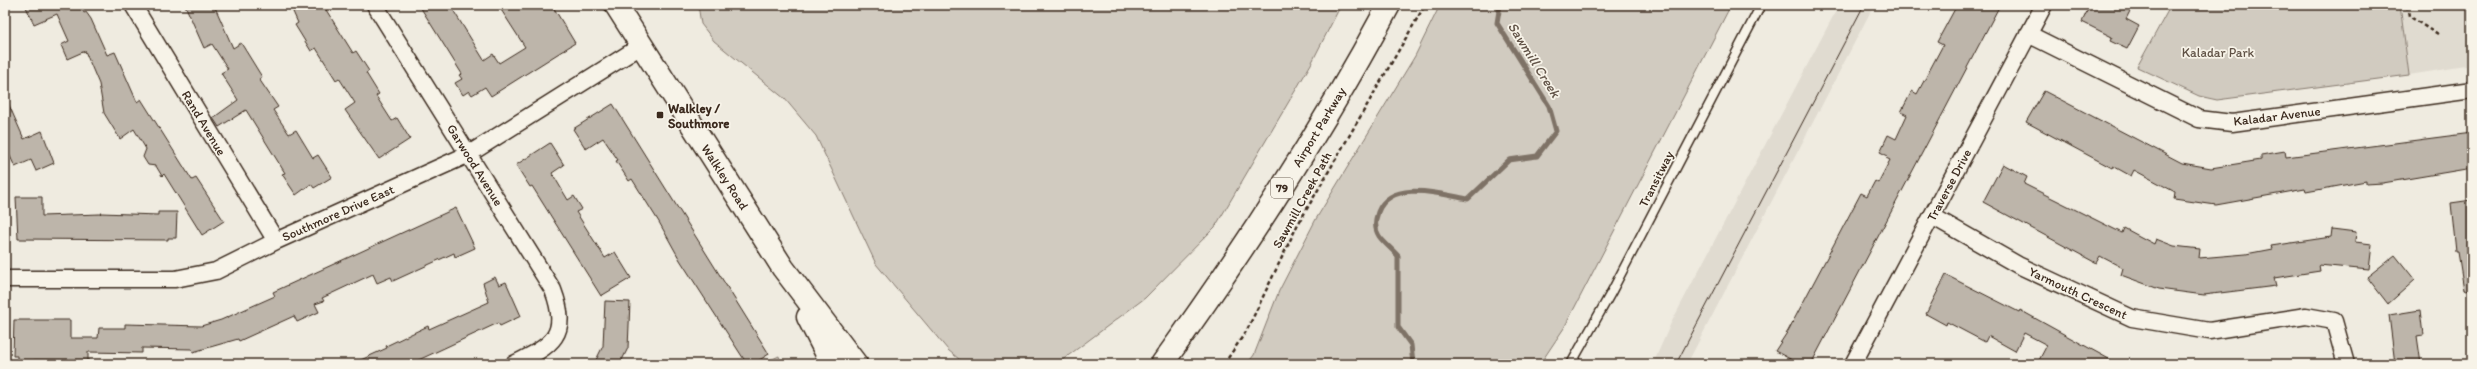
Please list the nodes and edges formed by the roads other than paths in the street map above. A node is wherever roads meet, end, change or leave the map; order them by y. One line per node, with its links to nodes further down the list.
1 (133, 5): 12 (street, Rand Avenue)
2 (375, 5): 10 (street, Garwood Avenue)
3 (616, 5): 8 (main road, Walkley Road)
4 (1389, 5): 18 (main road, Airport Parkway / 79)
5 (1761, 5): 19 (lane, Transitway)
6 (2044, 5): 7 (street, Traverse Drive)
7 (2028, 34): 9 (street, Kaladar Avenue); 11 (street, Traverse Drive)
8 (641, 46): 10 (street, Southmore Drive East); 13 (main road, Walkley Road)
9 (2472, 90)
10 (469, 154): 12 (street, Southmore Drive East); 15 (street, Garwood Avenue)
11 (1932, 216): 20 (street, Traverse Drive); 21 (street, Yarmouth Crescent)
12 (276, 240): 14 (street, Southmore Drive East)
13 (783, 268): 16 (main road, Walkley Road); 17 (main road, Walkley Road)
14 (5, 279)
15 (514, 364)
16 (832, 364)
17 (856, 364)
18 (1162, 364)
19 (1571, 364)
20 (1853, 364)
21 (2346, 364)

